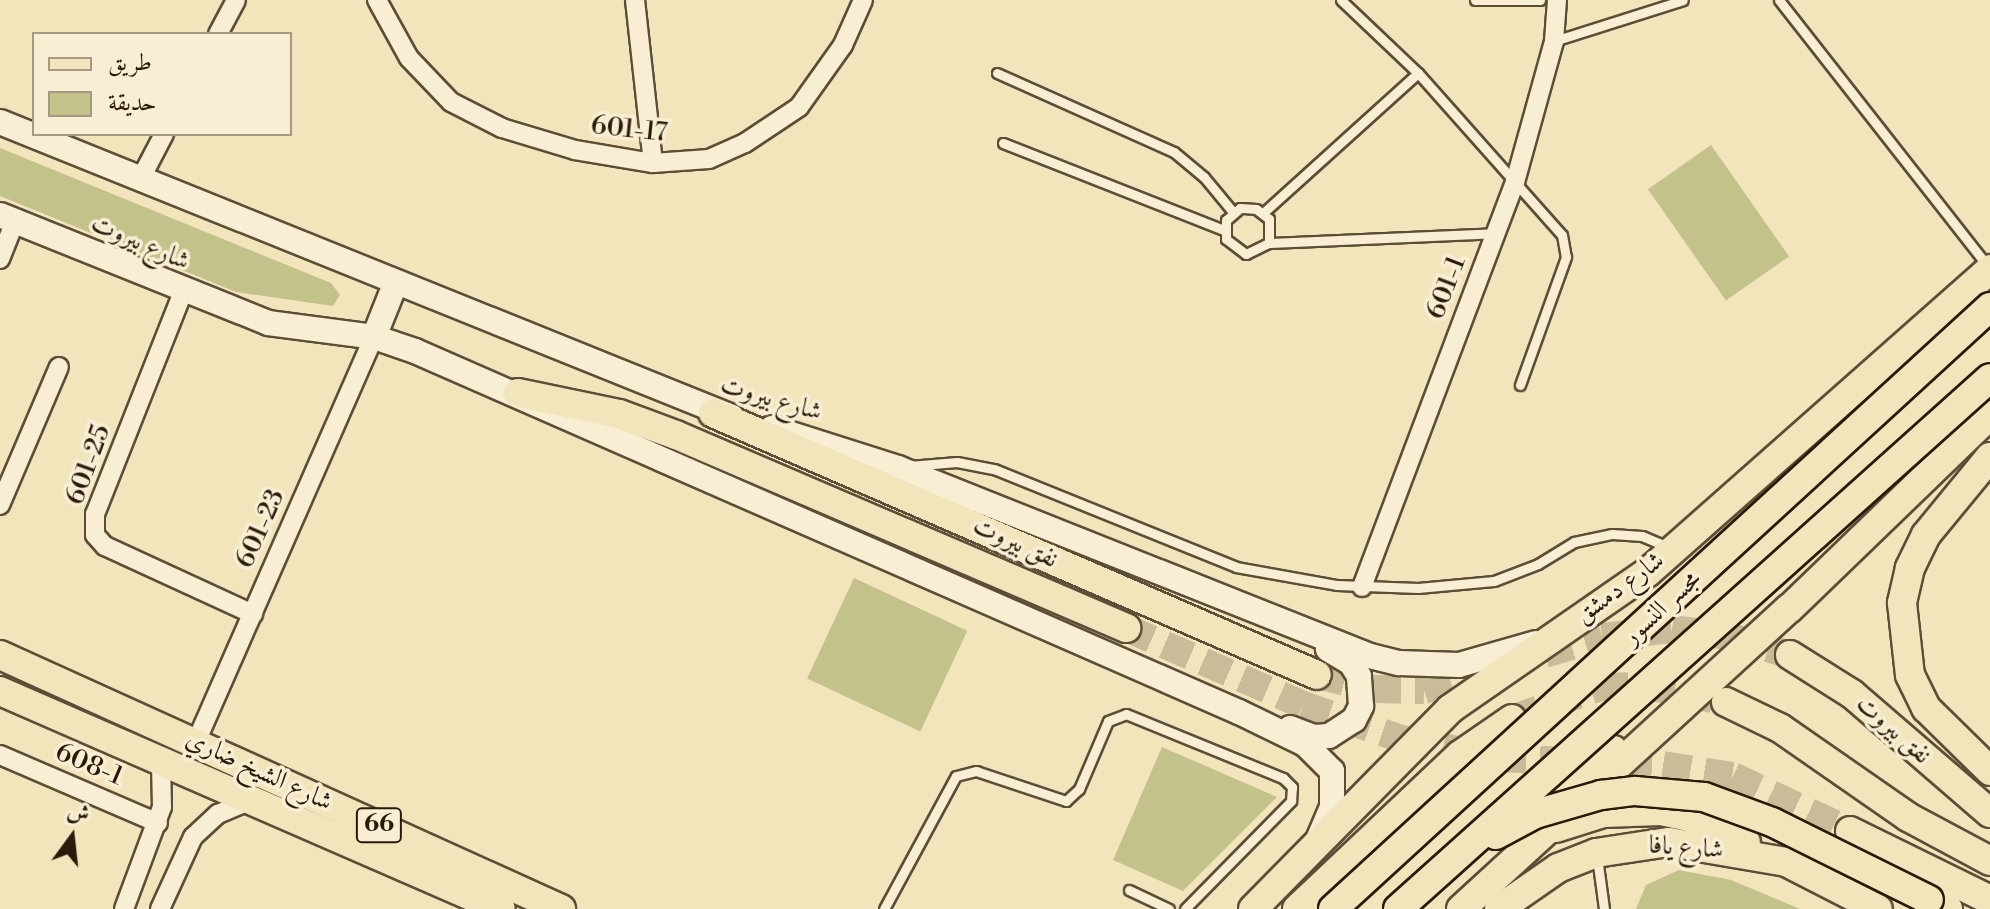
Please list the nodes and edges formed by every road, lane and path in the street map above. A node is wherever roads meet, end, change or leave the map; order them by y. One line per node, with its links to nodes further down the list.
1 (236, 0): 11 (street)
2 (377, 0): 20 (street, 601-17)
3 (635, 0): 20 (street)
4 (863, 0): 20 (street, 601-17)
5 (1341, 0): 14 (lane)
6 (1475, 0): 7 (lane)
7 (1540, 0)
8 (1557, 0): 12 (street, 601-1)
9 (1683, 0): 12 (lane)
10 (1779, 0): 30 (lane)
11 (219, 32)
12 (1554, 41): 22 (street, 601-1)
13 (997, 73): 23 (lane)
14 (1418, 73): 22 (lane); 24 (lane)
15 (0, 122): 16 (main road, شارع بيروت)
16 (32, 135)
17 (34, 136): 21 (main road, شارع بيروت)
18 (163, 136): 21 (street)
19 (1003, 143): 26 (lane)
20 (653, 163)
21 (140, 180): 31 (main road, شارع بيروت)
22 (1515, 182): 27 (street, 601-1); 37 (lane)
23 (1233, 212): 24 (lane); 26 (lane)
24 (1263, 213): 28 (lane)
25 (8, 218): 29 (street); 32 (main road, شارع بيروت)
26 (1224, 230): 28 (lane)
27 (1496, 233): 28 (lane); 45 (street, 601-1)
28 (1269, 243)
29 (0, 259)
30 (1990, 269): 44 (main road, شارع دمشق)
31 (396, 282): 34 (main road); 39 (main road, شارع بيروت)
32 (183, 292): 34 (main road, شارع بيروت); 46 (street, 601-25)
33 (1990, 307): 86 (main road, مجسر النسور, bridge)
34 (374, 337): 38 (main road, شارع بيروت); 46 (street, 601-23)
35 (59, 367): 43 (street)
36 (1990, 378): 72 (main road, مجسر النسور, bridge)
37 (1520, 385)
38 (518, 393): 47 (main road, نفق بيروت); 56 (main road, شارع بيروت)
39 (713, 413): 42 (main road, شارع بيروت); 52 (main road, نفق بيروت)
40 (1990, 415): 55 (main road)
41 (1990, 457): 61 (main road)
42 (898, 468): 45 (lane); 48 (main road, شارع بيروت)
43 (0, 505)
44 (1673, 550): 45 (lane); 49 (main road, شارع دمشق)
45 (1362, 587)
46 (253, 614): 58 (street, 601-23)
47 (1126, 628)
48 (1300, 630): 49 (main road, شارع بيروت); 56 (main road)
49 (1539, 642): 68 (main road, شارع دمشق)
50 (0, 655): 58 (main road, شارع الشيخ ضاري / 66)
51 (1790, 655): 63 (main road, نفق بيروت)
52 (1317, 675)
53 (0, 691): 60 (main road, شارع الشيخ ضاري / 66)
54 (1726, 702): 70 (main road)
55 (1679, 706): 66 (main road); 88 (main road)
56 (1239, 712): 68 (main road, شارع بيروت)
57 (1512, 719): 85 (main road)
58 (196, 742): 80 (main road, شارع الشيخ ضاري / 66)
59 (0, 755): 64 (street, 608-1)
60 (161, 762): 62 (main road, شارع الشيخ ضاري / 66); 64 (street)
61 (1990, 771)
62 (248, 801): 67 (main road, شارع الشيخ ضاري / 66); 77 (street)
63 (1990, 813)
64 (158, 823): 76 (street)
65 (1850, 831): 74 (main road)
66 (1543, 833): 71 (main road); 89 (main road)
67 (331, 838): 78 (main road, شارع الشيخ ضاري / 66); 79 (main road, شارع الشيخ ضاري / 66)
68 (1317, 844): 84 (main road, شارع دمشق)
69 (1596, 853): 71 (main road, شارع يافا); 90 (main road, شارع يافا); 91 (lane)
70 (1990, 861)
71 (1786, 862): 92 (main road, شارع يافا)
72 (1444, 866): 75 (main road, bridge); 87 (main road, مجسر النسور, bridge)
73 (1129, 890): 82 (lane)
74 (1990, 900)
75 (1938, 904)
76 (124, 909)
77 (160, 909)
78 (449, 909)
79 (501, 909)
80 (561, 909)
81 (884, 909): 83 (lane)
82 (1169, 909)
83 (1185, 909)
84 (1253, 909)
85 (1297, 909)
86 (1333, 909)
87 (1398, 909)
88 (1413, 909)
89 (1461, 909)
90 (1499, 909)
91 (1604, 909)
92 (1878, 909)

